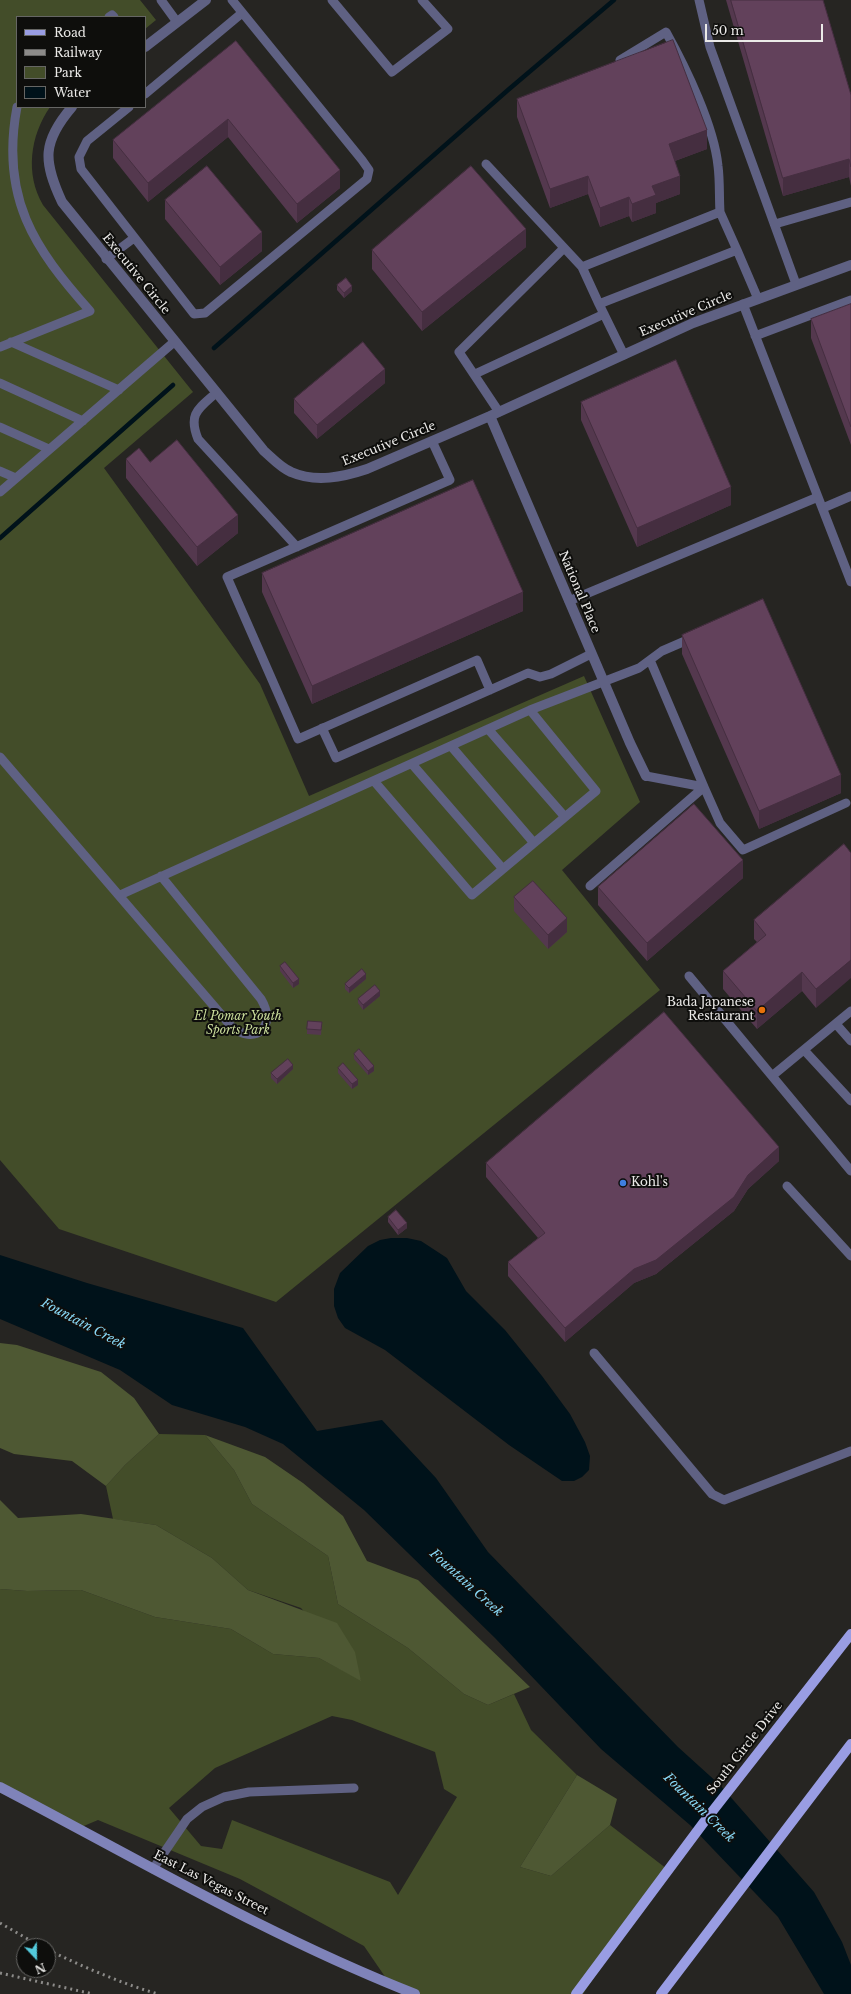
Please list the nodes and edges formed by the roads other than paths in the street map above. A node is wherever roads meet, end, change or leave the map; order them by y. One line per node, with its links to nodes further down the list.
1 (161, 0): 8 (lane)
2 (205, 0): 8 (street)
3 (232, 0): 7 (lane)
4 (332, 0): 5 (lane)
5 (422, 0)
6 (699, 0): 20 (lane)
7 (242, 13): 11 (lane); 21 (lane)
8 (177, 22): 9 (street)
9 (146, 46)
10 (620, 60): 18 (lane)
11 (146, 93)
12 (17, 108): 16 (lane)
13 (71, 108): 24 (street, Executive Circle)
14 (128, 108): 21 (lane)
15 (486, 164): 22 (lane)
16 (4, 175)
17 (851, 202): 20 (lane)
18 (720, 212): 23 (lane); 26 (lane)
19 (14, 214): 34 (lane)
20 (775, 224): 27 (lane)
21 (134, 238): 24 (lane)
22 (564, 248): 26 (lane); 38 (lane)
23 (737, 250): 28 (lane); 30 (lane)
24 (106, 258): 35 (street, Executive Circle)
25 (851, 265): 27 (street, Executive Circle)
26 (582, 267): 30 (lane)
27 (796, 284): 28 (street, Executive Circle)
28 (758, 298): 31 (street, Executive Circle)
29 (851, 300): 33 (lane)
30 (599, 304): 32 (lane)
31 (743, 304): 33 (lane); 37 (street, Executive Circle)
32 (604, 314): 37 (lane); 38 (lane)
33 (755, 336): 51 (lane)
34 (11, 342): 36 (lane); 40 (lane)
35 (174, 342): 40 (lane); 41 (street, Executive Circle)
36 (0, 347)
37 (624, 355): 42 (street, Executive Circle)
38 (475, 374): 42 (lane)
39 (0, 383): 43 (lane)
40 (118, 390): 43 (lane)
41 (216, 393): 45 (street, Executive Circle); 53 (lane)
42 (494, 414): 45 (street, Executive Circle); 55 (street, National Place)
43 (83, 421): 46 (lane)
44 (0, 427): 46 (lane)
45 (432, 441): 53 (lane)
46 (49, 449): 48 (lane)
47 (0, 470): 48 (lane)
48 (16, 478): 49 (lane)
49 (0, 492)
50 (851, 496): 52 (lane)
51 (818, 497): 52 (lane); 55 (lane)
52 (823, 508): 54 (lane)
53 (297, 547): 62 (lane)
54 (851, 582)
55 (569, 601): 57 (street, National Place)
56 (699, 636): 58 (lane)
57 (591, 654): 59 (street, National Place); 60 (lane)
58 (650, 660): 59 (lane); 69 (lane)
59 (603, 681): 61 (lane); 67 (street, National Place)
60 (490, 690): 62 (lane); 62 (lane)
61 (530, 710): 63 (lane); 71 (lane)
62 (322, 728)
63 (488, 729): 64 (lane); 71 (lane)
64 (451, 746): 66 (lane); 72 (lane)
65 (0, 757): 76 (lane)
66 (412, 764): 68 (lane); 73 (lane)
67 (646, 776): 69 (lane)
68 (374, 781): 73 (lane); 74 (lane)
69 (704, 787): 70 (lane); 75 (lane)
70 (846, 803)
71 (565, 817): 72 (lane)
72 (534, 843): 73 (lane)
73 (503, 869)
74 (161, 876): 76 (lane); 76 (lane)
75 (590, 886)
76 (120, 896)
77 (690, 976): 82 (lane)
78 (851, 1011): 79 (lane)
79 (836, 1024): 80 (lane); 81 (lane)
80 (851, 1041)
81 (804, 1050): 82 (lane); 83 (lane)
82 (772, 1076): 84 (lane)
83 (851, 1101)
84 (851, 1171)
85 (787, 1186): 86 (lane)
86 (851, 1256)
87 (594, 1353): 88 (lane)
88 (851, 1451)
89 (851, 1634): 95 (main road, South Circle Drive)
90 (851, 1744): 96 (main road)
91 (0, 1787): 93 (street, East Las Vegas Street)
92 (354, 1788): 93 (lane)
93 (153, 1869): 94 (street, East Las Vegas Street)
94 (415, 1994)
95 (576, 1994)
96 (661, 1994)

